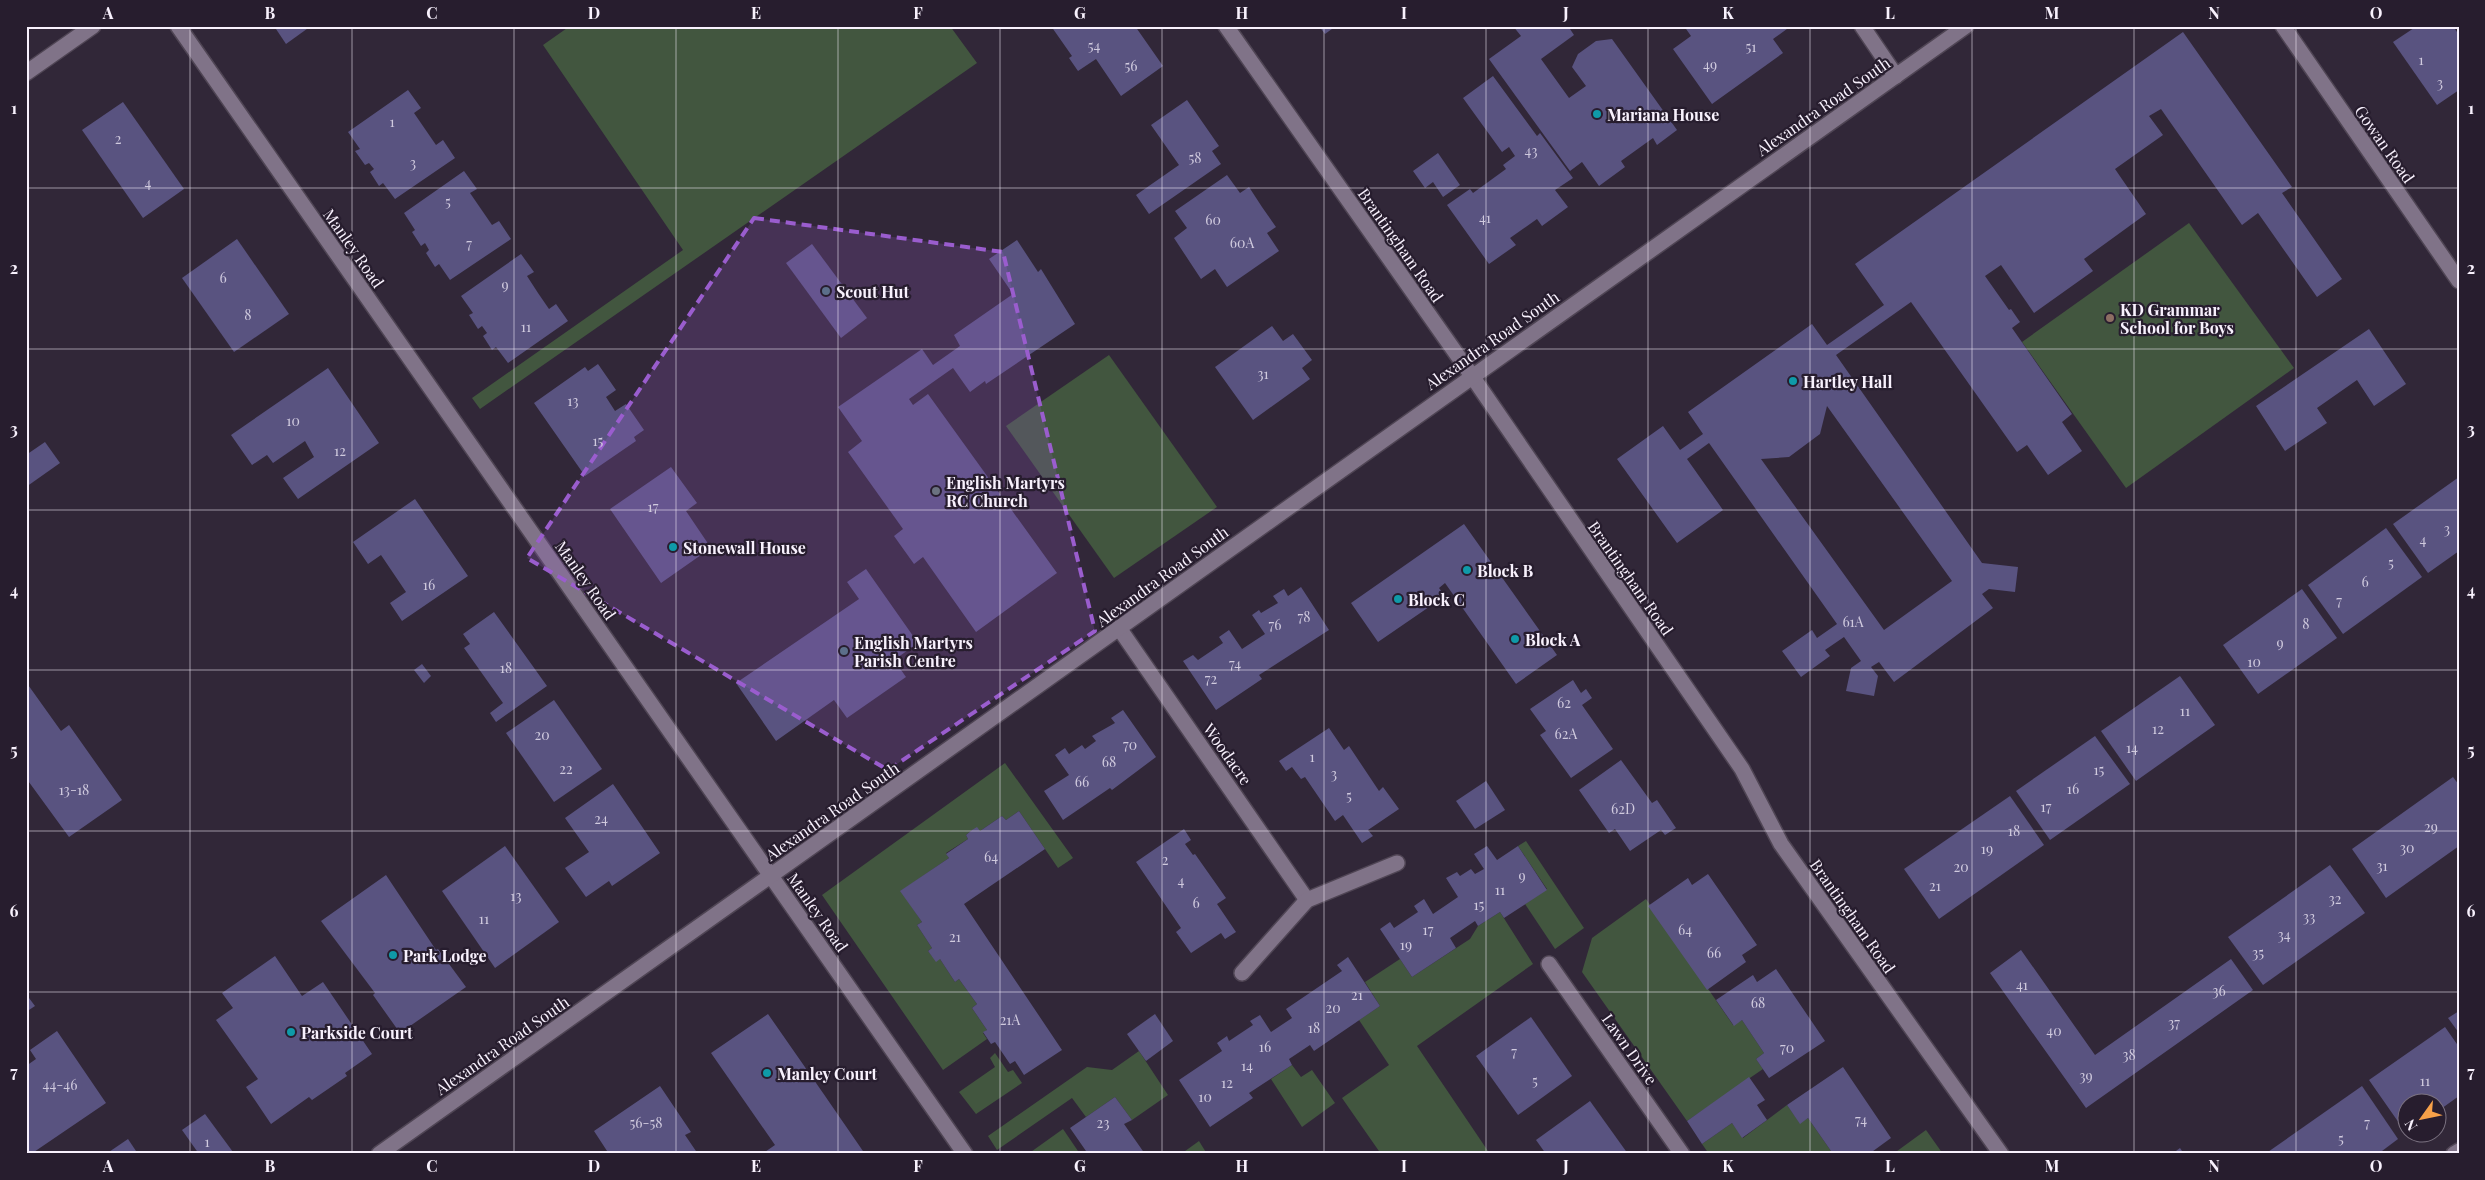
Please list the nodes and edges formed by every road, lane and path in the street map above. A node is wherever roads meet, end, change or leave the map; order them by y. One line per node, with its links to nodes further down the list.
1 (93, 26): 7 (street)
2 (178, 26): 13 (street, Manley Road)
3 (1226, 26): 10 (street, Brantingham Road)
4 (1862, 26): 8 (street)
5 (1966, 26): 8 (street, Alexandra Road South)
6 (2283, 26): 9 (street, Gowan Road)
7 (26, 73)
8 (1896, 76): 10 (street, Alexandra Road South)
9 (2459, 281)
10 (1472, 376): 11 (street, Alexandra Road South); 21 (street, Brantingham Road)
11 (1119, 628): 13 (street, Alexandra Road South); 14 (street, Woodacre)
12 (1397, 863): 14 (street)
13 (771, 876): 18 (street, Alexandra Road South); 19 (street, Manley Road)
14 (1307, 900): 16 (street)
15 (1549, 964): 20 (street, Lawn Drive)
16 (1242, 973)
17 (2459, 1151): 22 (street)
18 (379, 1154)
19 (965, 1154)
20 (1682, 1154)
21 (2001, 1154)
22 (2454, 1154)

